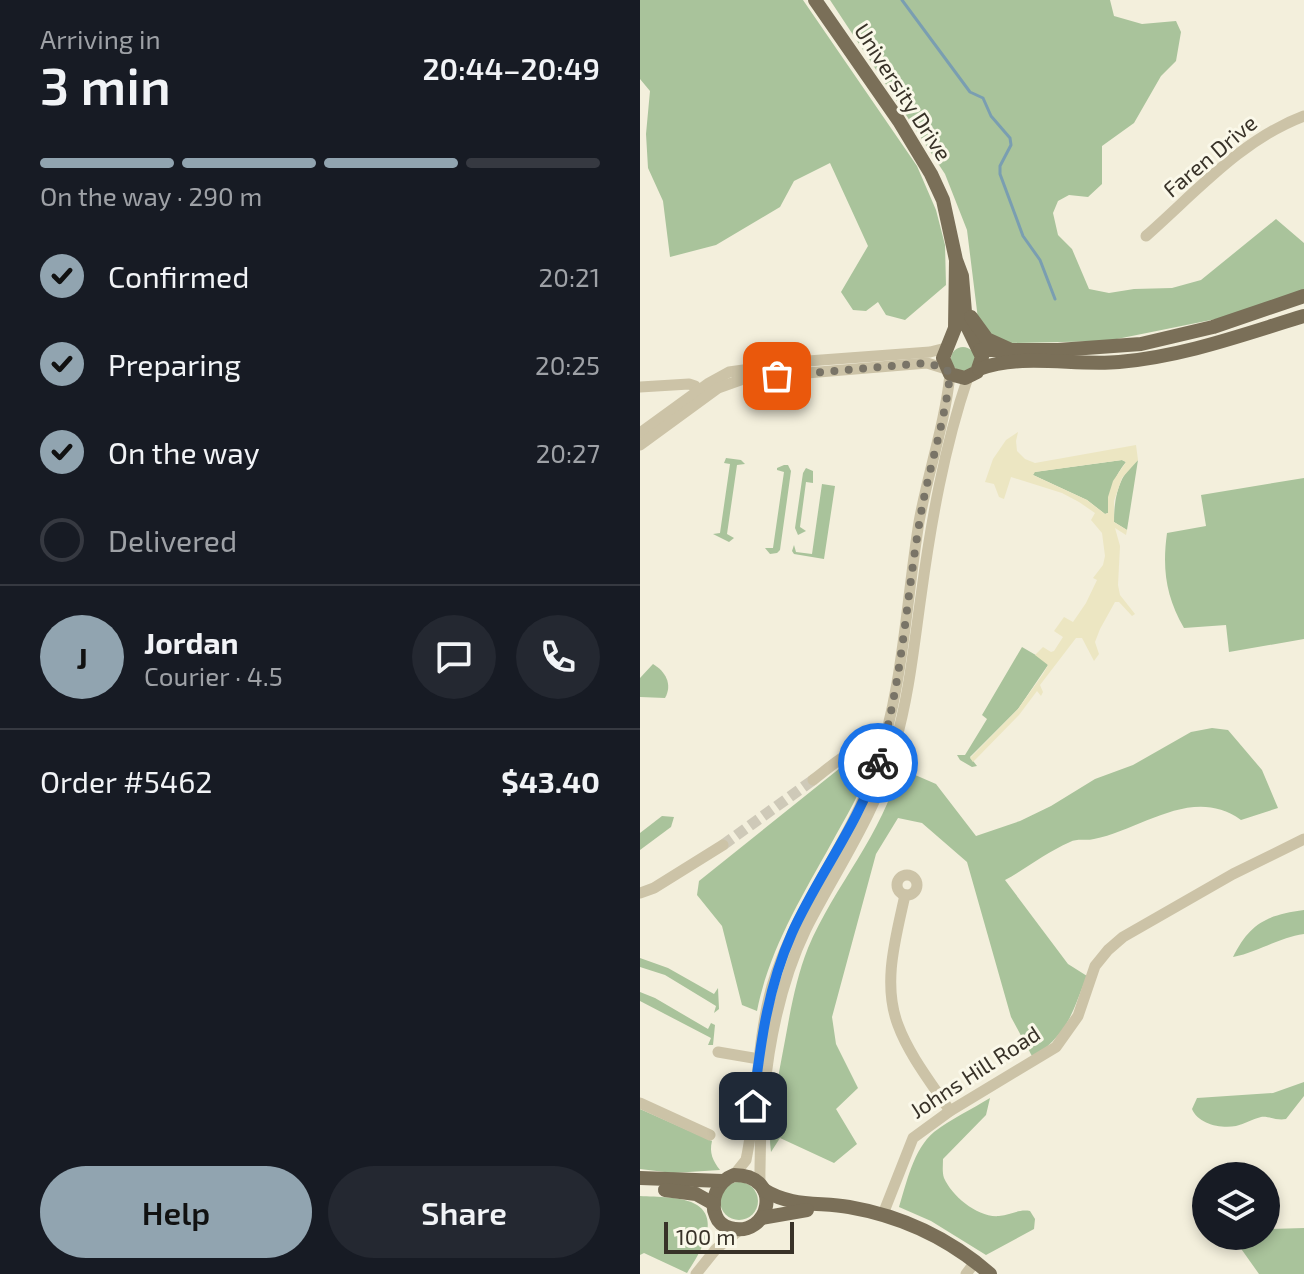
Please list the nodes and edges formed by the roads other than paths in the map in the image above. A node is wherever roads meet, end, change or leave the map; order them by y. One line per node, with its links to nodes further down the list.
1 (815, 0): 4 (main road, University Drive)
2 (1304, 116): 3 (street, Faren Drive)
3 (1146, 236)
4 (956, 260): 6 (main road, University Drive); 8 (main road, University Drive)
5 (1304, 296): 10 (main road)
6 (965, 307): 9 (main road, University Drive); 10 (main road)
7 (1304, 316): 12 (main road)
8 (948, 345): 9 (main road); 11 (main road, University Drive); 14 (street)
9 (978, 347): 10 (main road); 12 (main road, University Drive)
10 (1012, 351)
11 (948, 372): 12 (main road); 14 (street); 17 (street, University Drive)
12 (974, 373): 17 (street, University Drive)
13 (640, 387): 14 (street)
14 (701, 395): 15 (street); 16 (street)
15 (640, 433)
16 (640, 445)
17 (890, 743): 18 (street); 24 (street, University Drive); 30 (street, University Drive)
18 (813, 780)
19 (1304, 839): 26 (street, Johns Hill Road)
20 (723, 845): 21 (street)
21 (640, 893)
22 (905, 895): 26 (street)
23 (718, 1052): 24 (street)
24 (759, 1059): 29 (street, University Drive)
25 (640, 1103): 27 (street)
26 (950, 1111): 34 (street, Johns Hill Road)
27 (710, 1135)
28 (640, 1178): 29 (main road)
29 (728, 1178): 30 (main road); 32 (main road)
30 (762, 1186): 33 (main road); 35 (main road)
31 (640, 1188): 32 (main road)
32 (714, 1204): 36 (main road)
33 (827, 1205): 34 (main road); 35 (main road)
34 (883, 1214): 39 (main road)
35 (761, 1218): 37 (main road)
36 (717, 1220): 37 (main road); 38 (street)
37 (741, 1229): 38 (street)
38 (716, 1249): 40 (street)
39 (970, 1268): 41 (main road)
40 (696, 1274)
41 (990, 1274)

